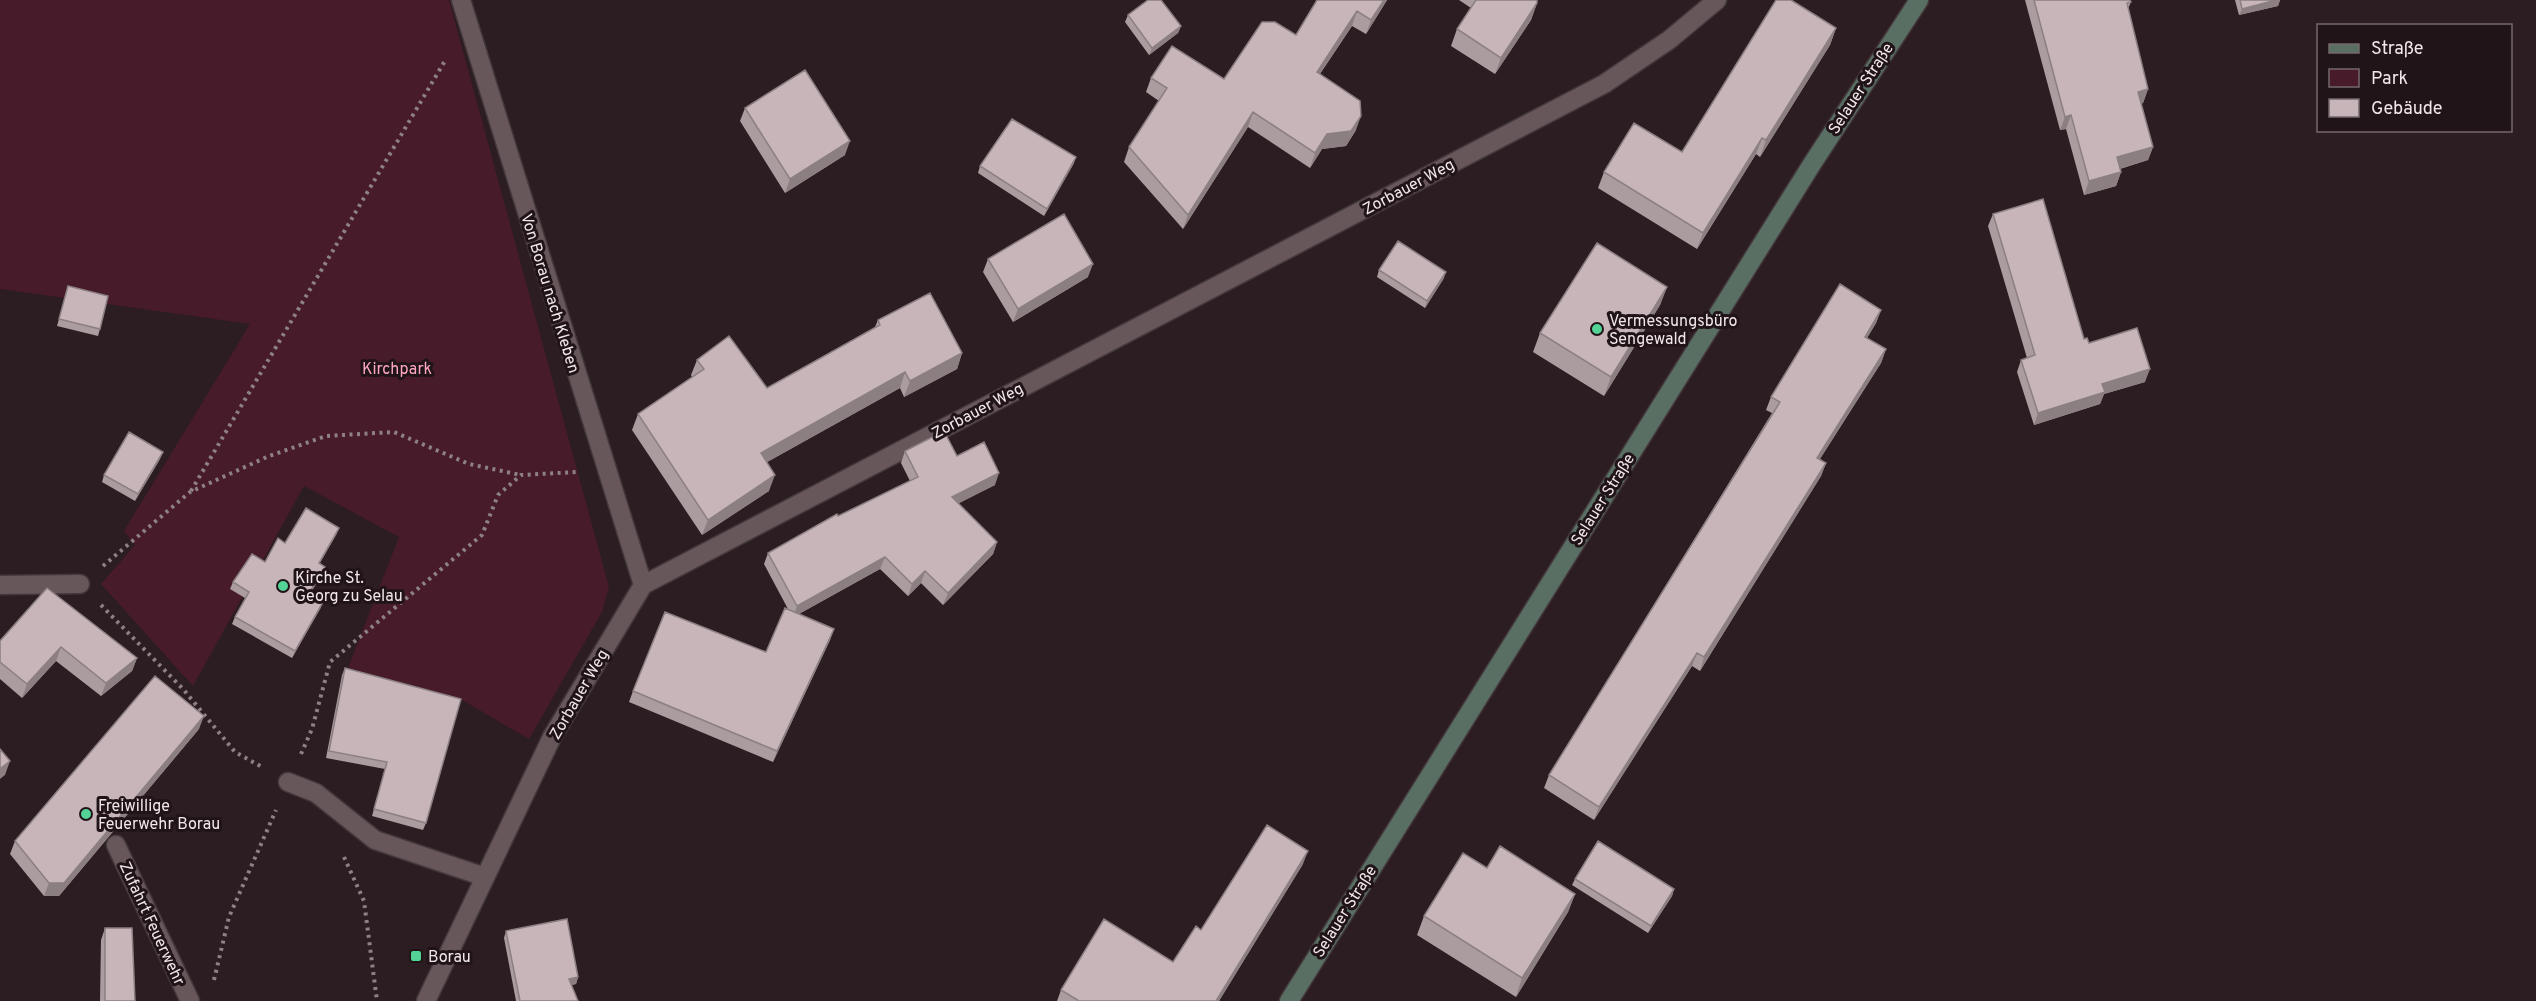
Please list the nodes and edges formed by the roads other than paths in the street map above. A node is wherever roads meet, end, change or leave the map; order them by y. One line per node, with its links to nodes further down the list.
1 (461, 0): 6 (street, Von Borau nach Kleben)
2 (1717, 0): 6 (street, Zorbauer Weg)
3 (1919, 0): 12 (main road, Selauer Straße)
4 (80, 584): 5 (street)
5 (0, 585)
6 (643, 585): 9 (street, Zorbauer Weg)
7 (288, 782): 9 (street)
8 (116, 844): 10 (street, Zufahrt Feuerwehr)
9 (485, 877): 11 (street, Zorbauer Weg)
10 (190, 1001)
11 (426, 1001)
12 (1288, 1001)

